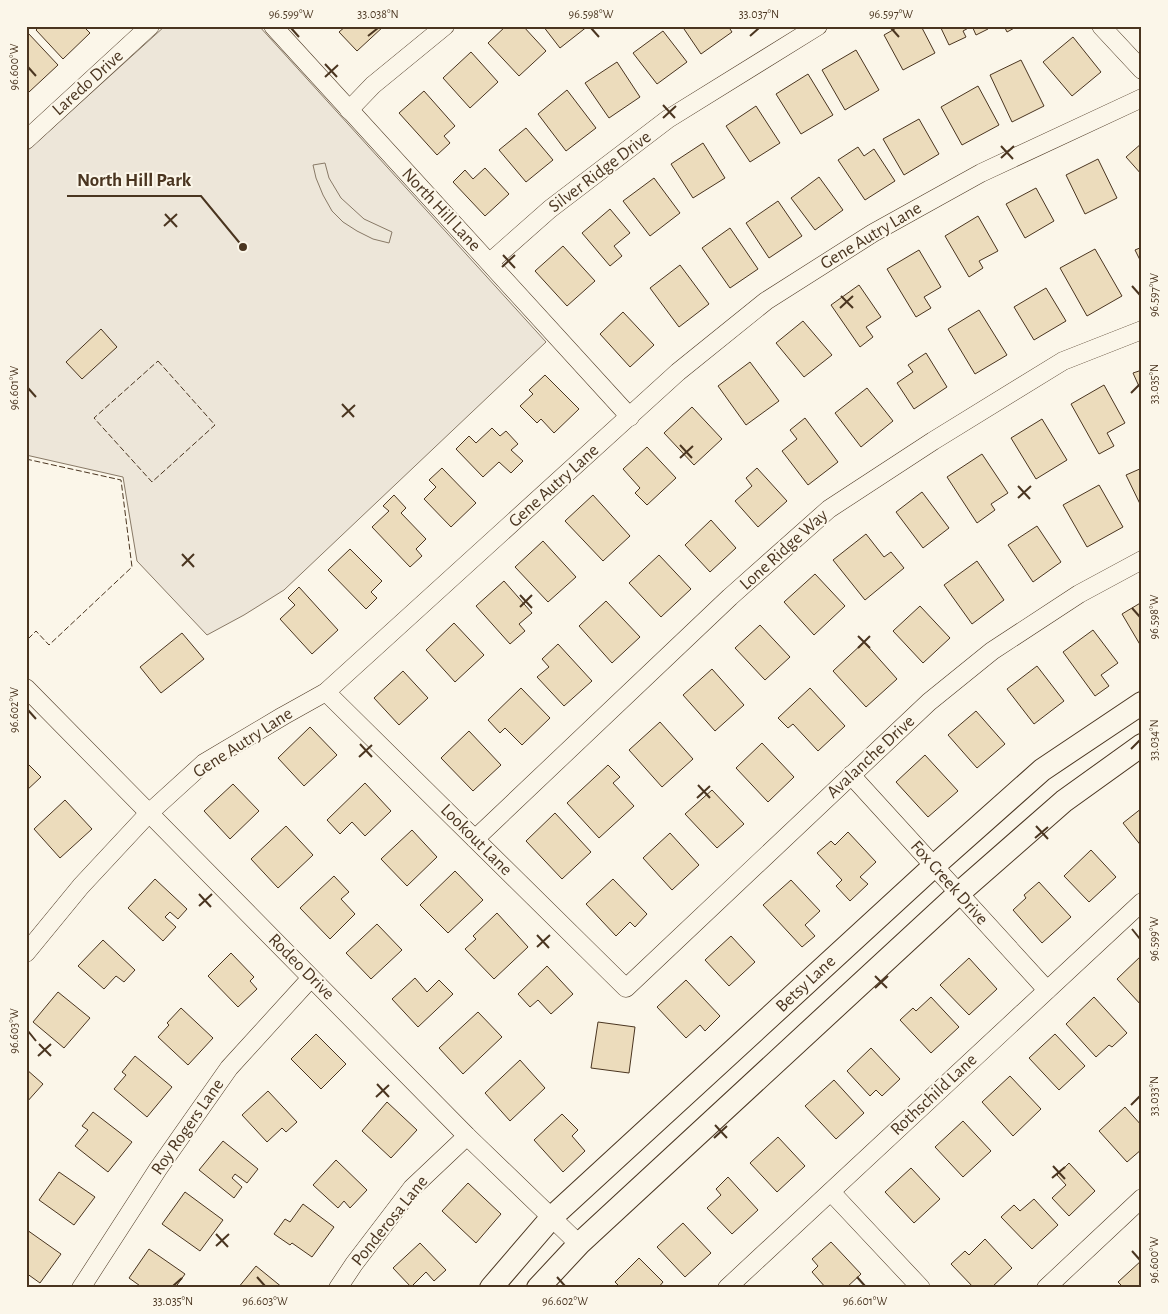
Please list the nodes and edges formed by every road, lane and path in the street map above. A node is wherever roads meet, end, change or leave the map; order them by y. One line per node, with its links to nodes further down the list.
1 (150, 26): 9 (street, Laredo Drive)
2 (273, 26): 8 (street, North Hill Lane)
3 (444, 26): 8 (street)
4 (818, 26): 10 (street, Silver Ridge Drive)
5 (1102, 26): 6 (street)
6 (1142, 70)
7 (1142, 98): 12 (street, Gene Autry Lane)
8 (349, 110): 10 (street, North Hill Lane)
9 (26, 140)
10 (490, 262): 12 (street, North Hill Lane)
11 (1142, 330): 20 (street, Lone Ridge Way)
12 (630, 416): 15 (street, Gene Autry Lane)
13 (1142, 560): 18 (street, Avalanche Drive)
14 (26, 688): 19 (street, Rodeo Drive)
15 (326, 692): 19 (street, Gene Autry Lane); 20 (street, Lookout Lane)
16 (1142, 704): 21 (main road, Betsy Lane)
17 (1142, 745): 22 (main road, Betsy Lane)
18 (851, 775): 21 (street, Fox Creek Drive); 26 (street, Avalanche Drive)
19 (149, 813): 24 (street, Gene Autry Lane); 25 (street, Rodeo Drive)
20 (475, 839): 26 (street, Lookout Lane)
21 (934, 866): 22 (street, Fox Creek Drive); 31 (main road, Betsy Lane)
22 (959, 893): 27 (street, Fox Creek Drive); 32 (main road, Betsy Lane)
23 (1142, 902): 27 (street, Rothschild Lane)
24 (26, 953)
25 (311, 978): 28 (street, Rodeo Drive); 33 (street, Roy Rogers Lane)
26 (626, 988)
27 (1047, 990): 29 (street, Rothschild Lane)
28 (467, 1136): 31 (street, Rodeo Drive); 34 (street, Ponderosa Lane)
29 (831, 1192): 37 (street, Rothschild Lane); 38 (street)
30 (1142, 1198): 39 (street)
31 (552, 1217): 32 (street, Rodeo Drive); 35 (main road, Betsy Lane)
32 (579, 1244): 36 (main road, Betsy Lane)
33 (81, 1288)
34 (338, 1288)
35 (491, 1288)
36 (538, 1288)
37 (727, 1288)
38 (921, 1288)
39 (1046, 1288)

